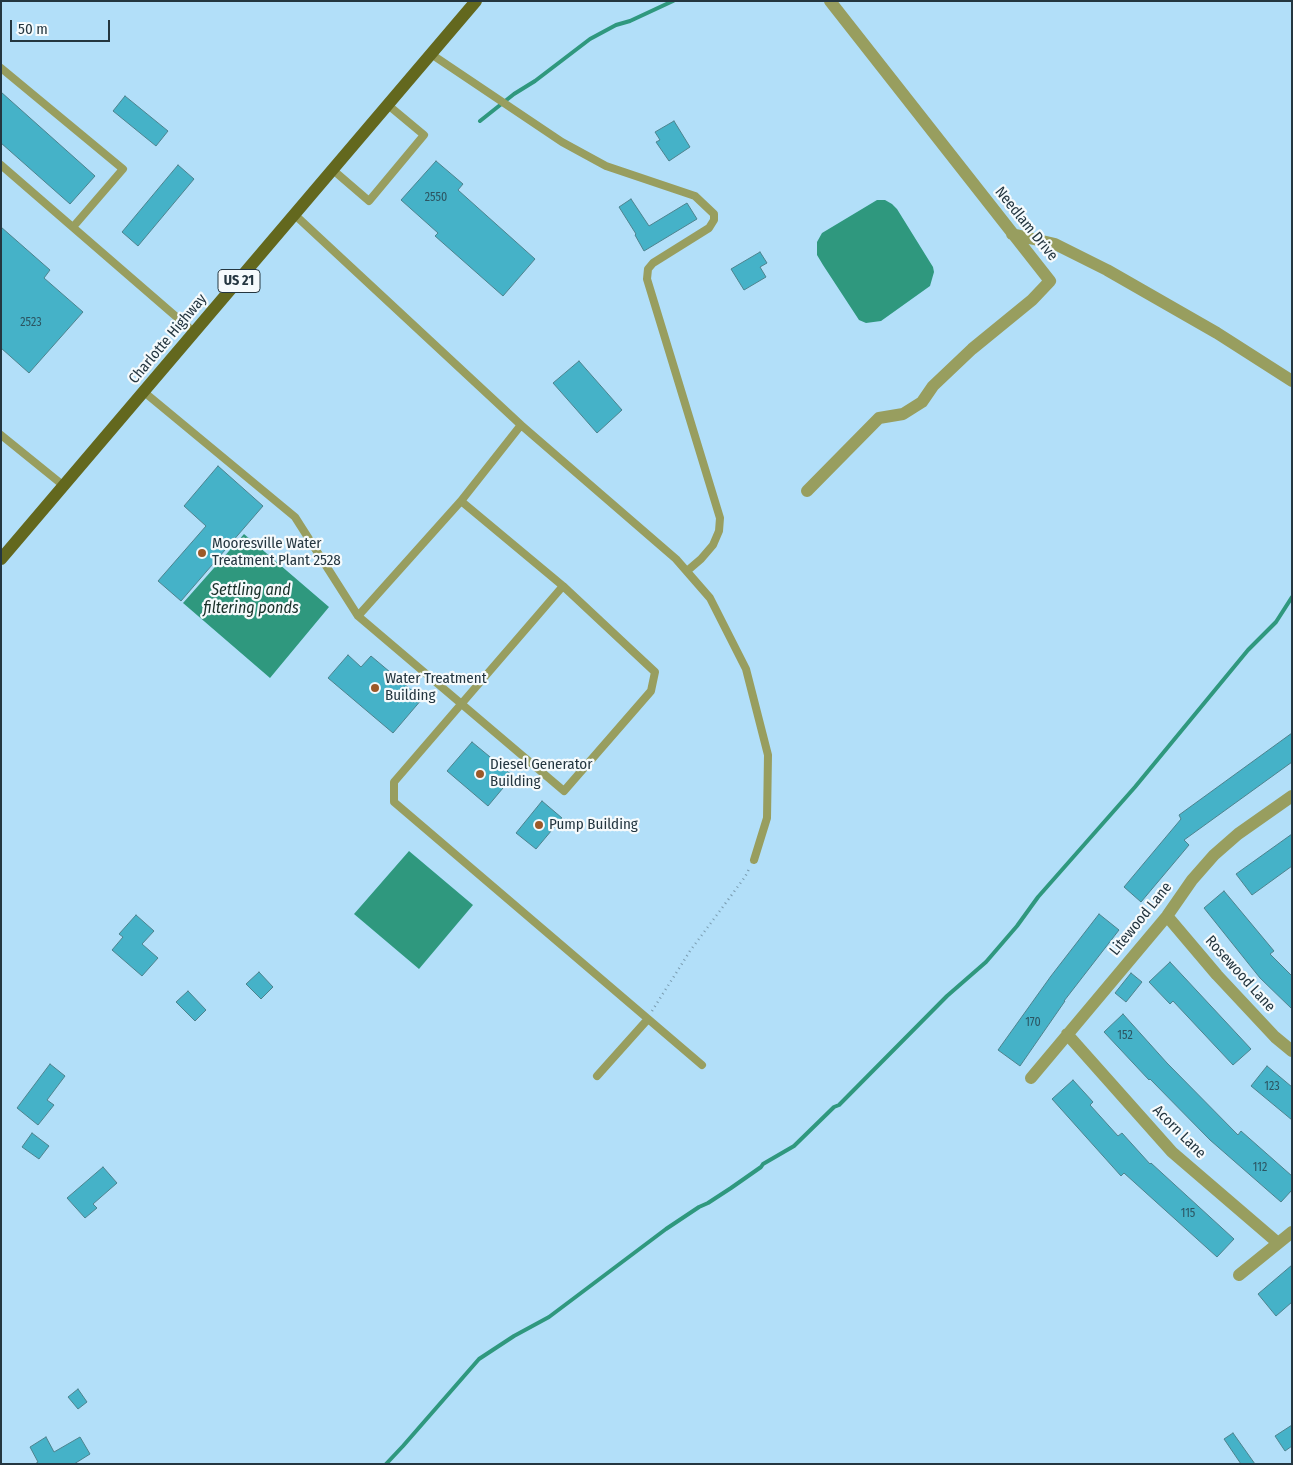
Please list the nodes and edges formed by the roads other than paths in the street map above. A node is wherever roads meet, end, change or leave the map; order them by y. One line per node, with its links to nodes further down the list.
1 (476, 1): 3 (main road, Charlotte Highway / US 21)
2 (830, 1): 10 (street, Needlam Drive)
3 (431, 54): 5 (main road, Charlotte Highway / US 21); 20 (lane)
4 (1, 68): 9 (lane)
5 (388, 105): 7 (main road, Charlotte Highway / US 21); 7 (lane)
6 (1, 164): 9 (lane)
7 (333, 170): 8 (main road, Charlotte Highway / US 21)
8 (295, 215): 11 (main road, Charlotte Highway / US 21); 14 (lane)
9 (73, 227): 11 (lane)
10 (1012, 234): 12 (street); 17 (street, Needlam Drive)
11 (195, 333): 13 (main road, Charlotte Highway / US 21)
12 (1292, 381)
13 (144, 392): 16 (main road, Charlotte Highway / US 21); 22 (lane)
14 (521, 425): 18 (lane); 20 (lane)
15 (1, 434): 16 (lane)
16 (64, 486): 19 (main road, Charlotte Highway / US 21)
17 (807, 491)
18 (461, 500): 21 (lane); 22 (lane)
19 (1, 560)
20 (687, 570): 25 (lane)
21 (563, 586): 23 (lane); 23 (lane)
22 (358, 616): 23 (lane)
23 (462, 704): 27 (lane)
24 (1292, 796): 26 (street, Litewood Lane)
25 (754, 860)
26 (1167, 916): 28 (street, Litewood Lane); 29 (street, Rosewood Lane)
27 (648, 1018): 30 (lane); 31 (lane)
28 (1067, 1034): 32 (street, Litewood Lane); 34 (street, Acorn Lane)
29 (1292, 1051)
30 (702, 1065)
31 (597, 1076)
32 (1031, 1078)
33 (1292, 1232): 34 (street)
34 (1278, 1243): 35 (street)
35 (1239, 1275)

